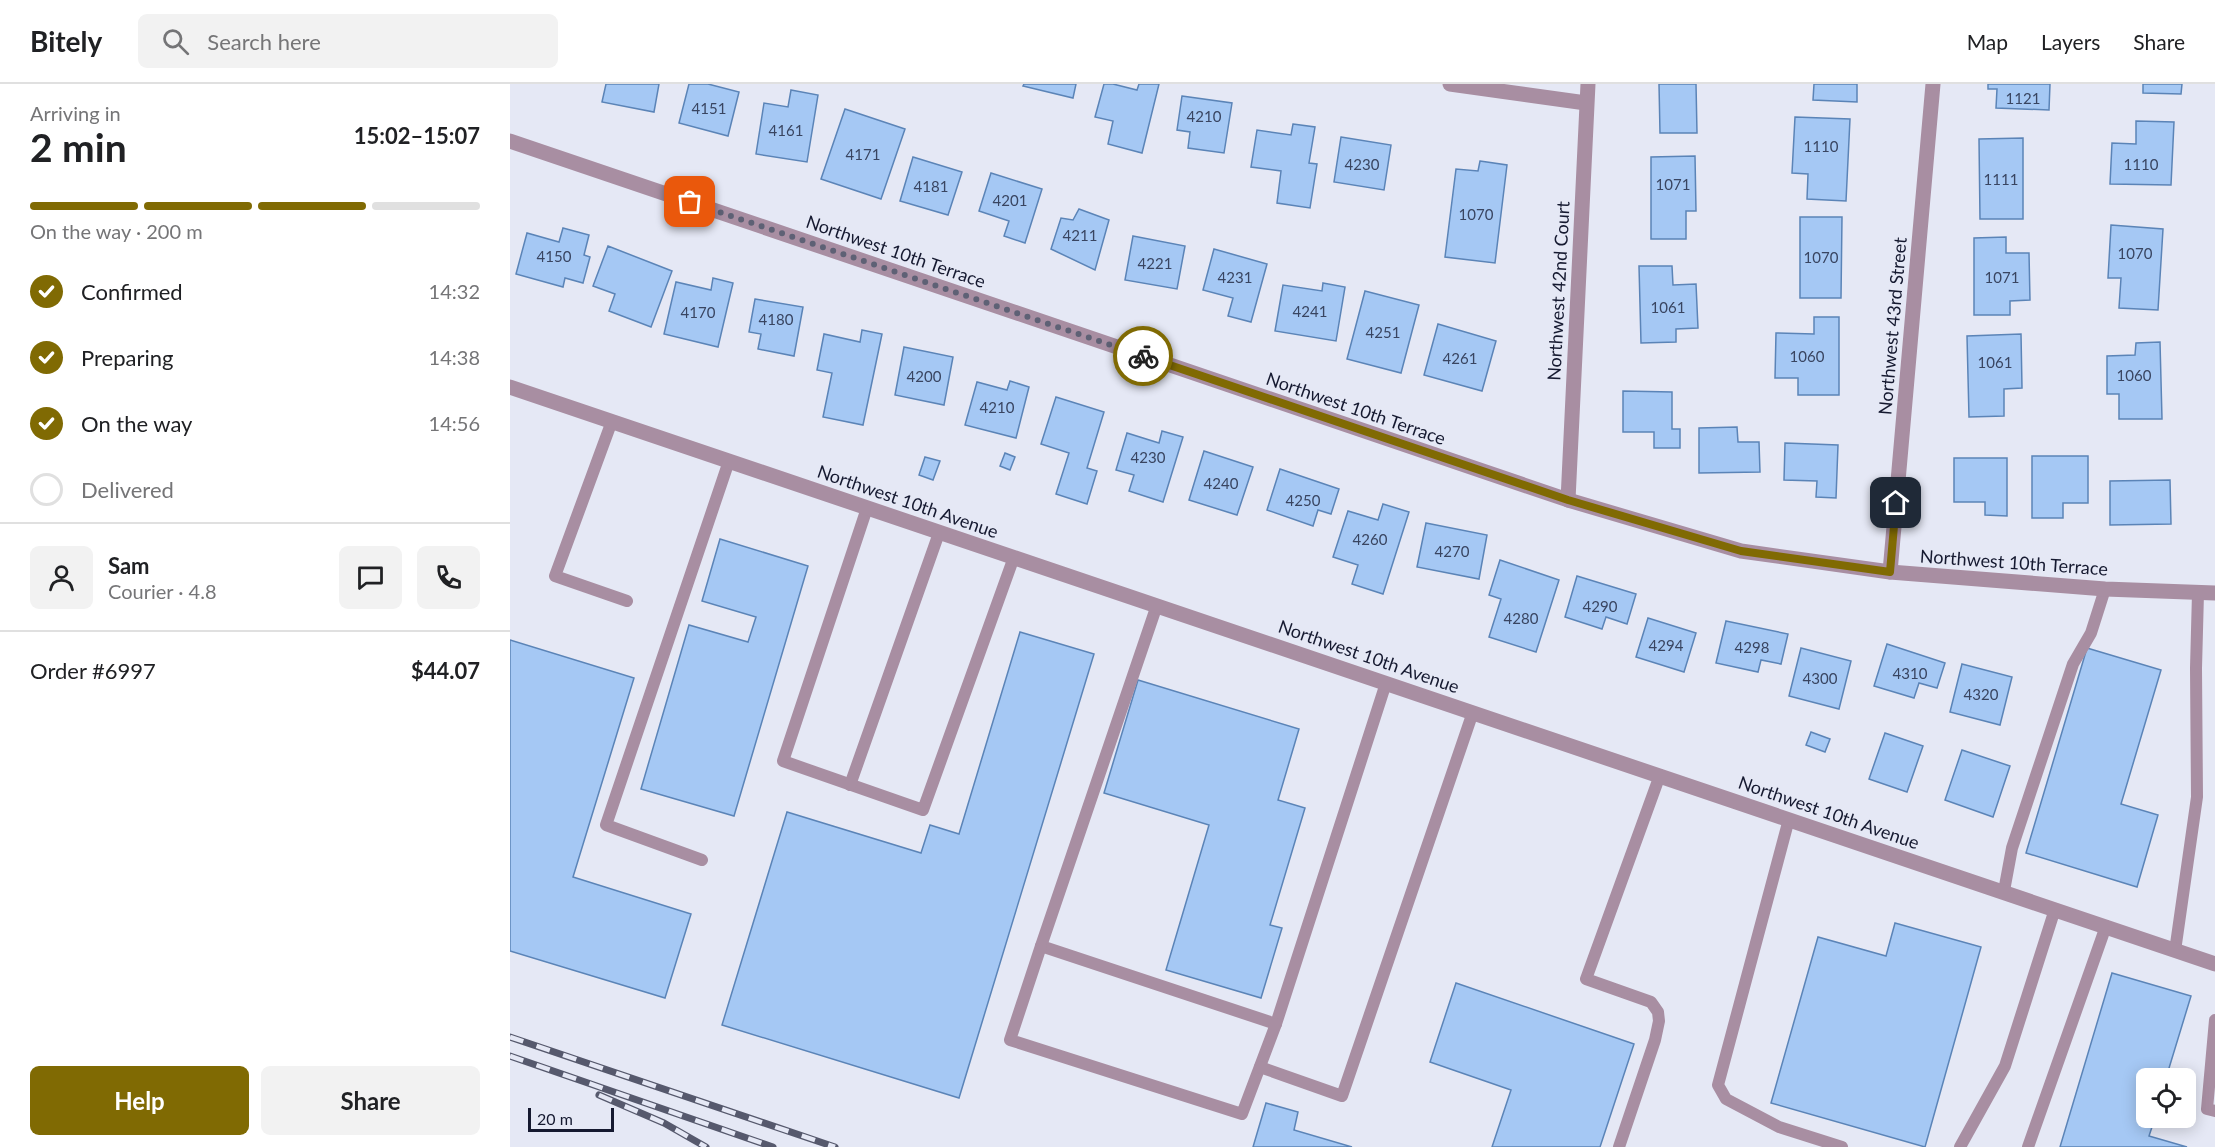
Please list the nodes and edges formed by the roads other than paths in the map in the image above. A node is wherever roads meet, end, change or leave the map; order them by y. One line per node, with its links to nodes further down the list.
1 (1450, 84): 4 (street)
2 (1588, 84): 4 (street, Northwest 42nd Court)
3 (1933, 84): 13 (street, Northwest 43rd Street)
4 (1586, 103): 9 (street, Northwest 42nd Court)
5 (510, 141): 9 (street, Northwest 10th Terrace)
6 (510, 387): 7 (street, Northwest 10th Avenue)
7 (612, 421): 8 (street, Northwest 10th Avenue); 17 (lane)
8 (729, 461): 10 (street, Northwest 10th Avenue); 24 (lane)
9 (1568, 500): 13 (street, Northwest 10th Terrace)
10 (867, 507): 11 (street, Northwest 10th Avenue); 22 (lane)
11 (939, 533): 12 (street, Northwest 10th Avenue); 22 (lane)
12 (1014, 557): 18 (street, Northwest 10th Avenue); 22 (lane)
13 (1890, 572): 14 (street, Northwest 10th Terrace)
14 (2105, 589): 15 (street, Northwest 10th Terrace); 25 (lane)
15 (2198, 593): 16 (street, Northwest 10th Terrace); 29 (lane)
16 (2215, 593)
17 (627, 601)
18 (1157, 605): 19 (street, Northwest 10th Avenue); 28 (lane)
19 (1386, 683): 20 (street, Northwest 10th Avenue); 32 (lane)
20 (1473, 712): 21 (street, Northwest 10th Avenue); 33 (lane)
21 (1660, 775): 23 (street, Northwest 10th Avenue); 35 (lane)
22 (850, 784)
23 (1789, 819): 25 (street, Northwest 10th Avenue); 36 (lane)
24 (702, 861)
25 (2004, 891): 26 (street, Northwest 10th Avenue)
26 (2055, 909): 27 (street, Northwest 10th Avenue); 37 (lane)
27 (2106, 926): 29 (street, Northwest 10th Avenue); 38 (lane)
28 (1041, 946): 32 (lane); 33 (lane)
29 (2175, 951): 30 (street, Northwest 10th Avenue)
30 (2215, 964)
31 (2215, 1020): 34 (lane)
32 (1276, 1024): 33 (lane)
33 (1260, 1067)
34 (2215, 1111)
35 (1619, 1147)
36 (1842, 1147)
37 (1960, 1147)
38 (2028, 1147)

